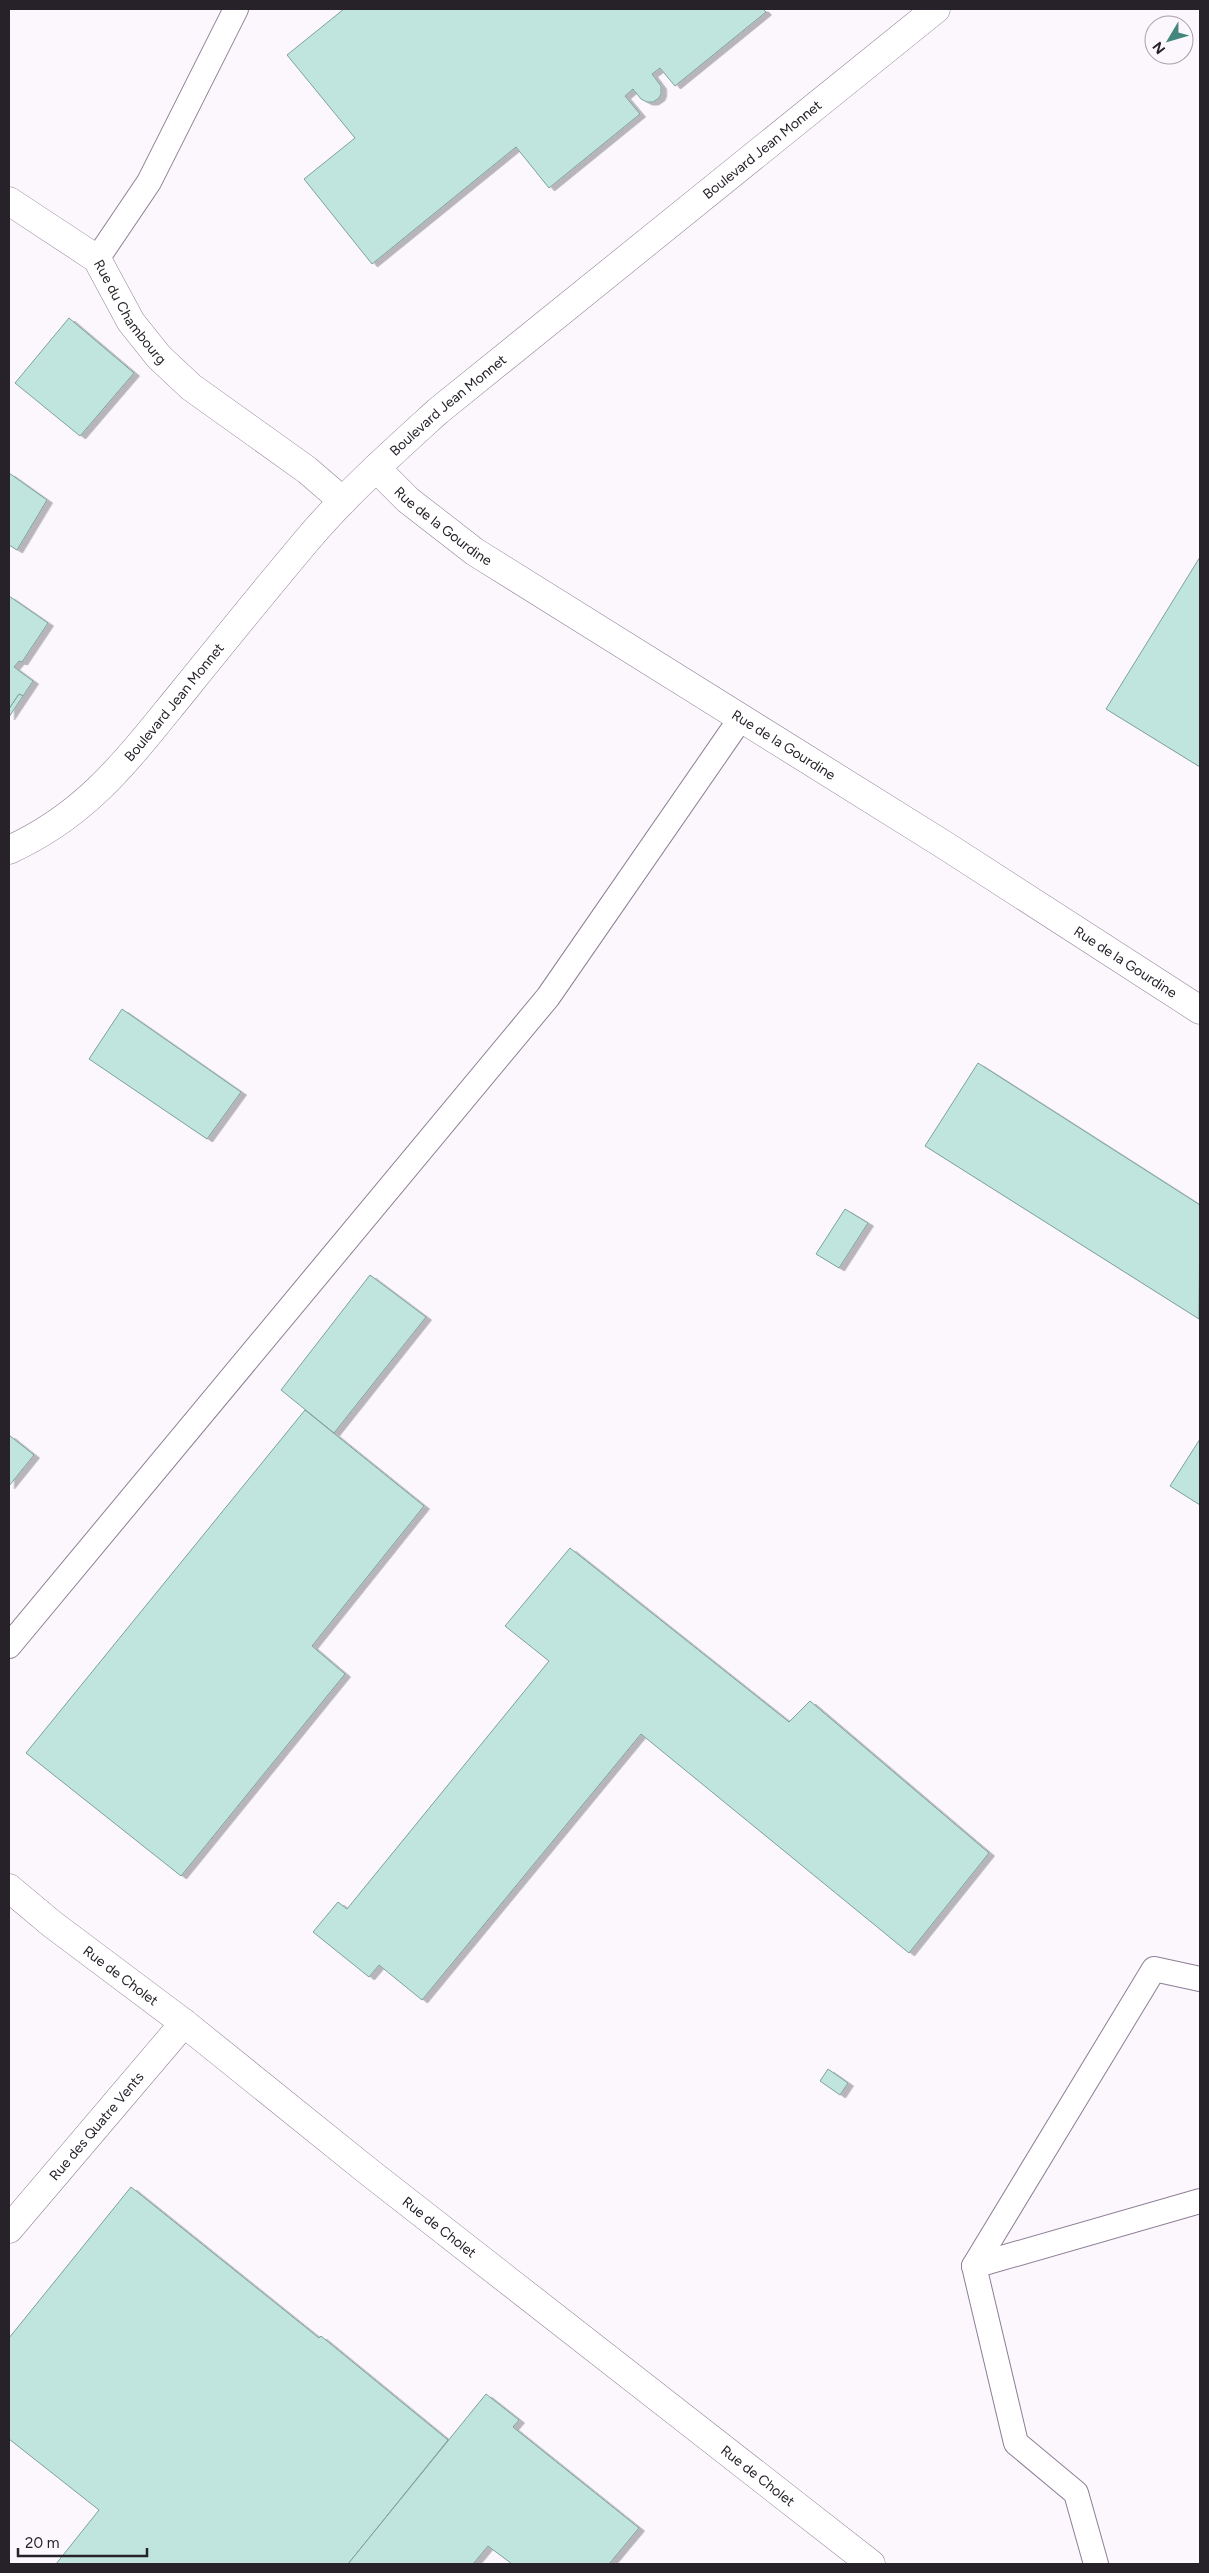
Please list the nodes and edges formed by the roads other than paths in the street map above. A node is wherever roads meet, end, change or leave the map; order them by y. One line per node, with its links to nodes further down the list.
1 (236, 9): 4 (lane, Rue du Chambourg)
2 (936, 9): 5 (main road, Boulevard Jean Monnet)
3 (9, 200): 4 (main road)
4 (97, 259): 6 (main road, Rue du Chambourg)
5 (376, 468): 6 (main road, Boulevard Jean Monnet); 7 (main road, Rue de la Gourdine)
6 (343, 501): 8 (main road, Boulevard Jean Monnet)
7 (741, 718): 9 (main road, Rue de la Gourdine); 10 (lane)
8 (9, 850)
9 (1200, 1010)
10 (9, 1646)
11 (9, 1888): 13 (main road, Rue de Cholet)
12 (1200, 1979): 16 (lane)
13 (184, 2022): 15 (main road, Rue des Quatre Vents); 17 (main road, Rue de Cholet)
14 (1200, 2201): 16 (lane)
15 (9, 2229)
16 (974, 2266): 18 (lane)
17 (872, 2564)
18 (1096, 2564)

